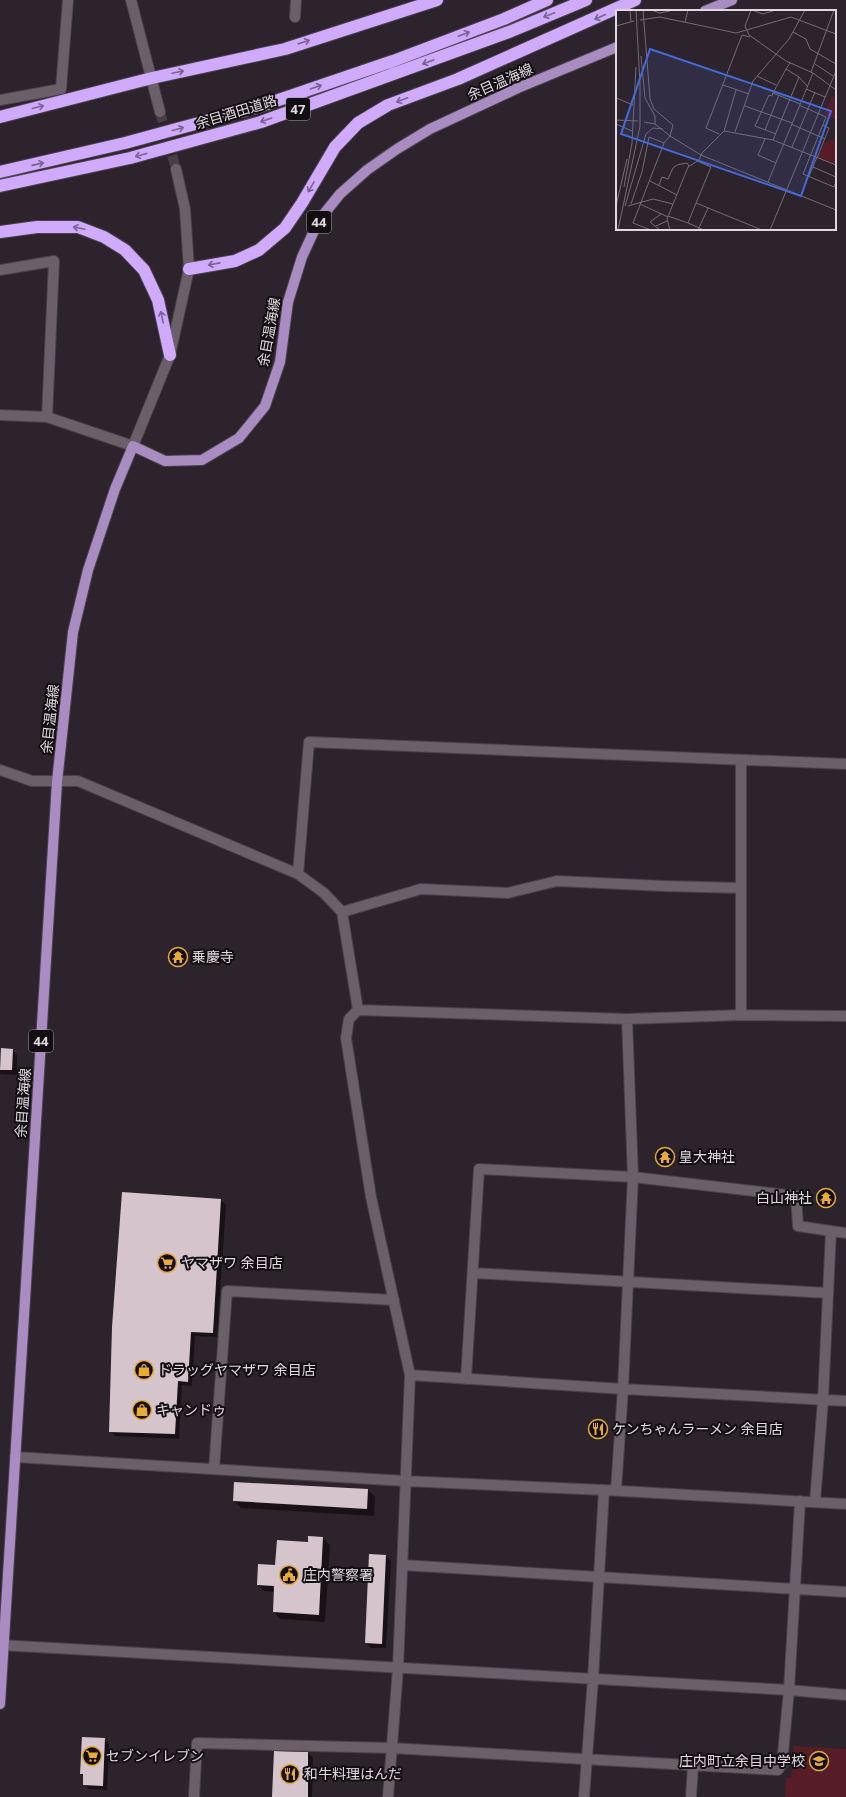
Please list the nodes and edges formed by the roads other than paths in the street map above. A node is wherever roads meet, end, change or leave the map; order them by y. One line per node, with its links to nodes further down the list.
1 (68, 0): 13 (street)
2 (131, 0): 12 (street)
3 (296, 0): 10 (street)
4 (437, 0): 12 (highway, one-way to 4)
5 (547, 0): 17 (highway, 余目酒田道路 / 47, one-way to 5)
6 (586, 0): 18 (highway, 余目酒田道路 / 47, one-way to 18)
7 (635, 0): 20 (highway, one-way to 20)
8 (732, 0): 9 (main road)
9 (707, 10)
10 (295, 17)
11 (616, 47): 25 (main road, 余目温海線 / 44)
12 (152, 78): 14 (street); 15 (highway, one-way to 12)
13 (0, 100)
14 (160, 112)
15 (0, 117)
16 (176, 169): 20 (street)
17 (0, 172)
18 (0, 186)
19 (0, 232): 22 (highway, one-way to 19)
20 (189, 269): 22 (street)
21 (0, 270): 24 (street)
22 (170, 355): 25 (street)
23 (0, 415): 24 (street)
24 (47, 417): 25 (street)
25 (133, 446): 29 (main road, 余目温海線 / 44)
26 (741, 760): 27 (street); 30 (street); 31 (street)
27 (846, 764)
28 (0, 770): 29 (street)
29 (58, 782): 30 (street); 49 (main road, 余目温海線 / 44)
30 (298, 874): 32 (street)
31 (741, 888): 32 (street); 34 (street)
32 (342, 912): 33 (street)
33 (358, 1010): 36 (street); 43 (street)
34 (741, 1015): 35 (street); 36 (street)
35 (846, 1016)
36 (627, 1019): 37 (street)
37 (633, 1177): 38 (street); 40 (street); 41 (street)
38 (831, 1231): 39 (street); 42 (street)
39 (846, 1233)
40 (473, 1273): 41 (street); 45 (street)
41 (628, 1282): 42 (street); 46 (street)
42 (828, 1293): 47 (street)
43 (394, 1300): 44 (street); 50 (street)
44 (410, 1375): 45 (street); 51 (street)
45 (466, 1379): 46 (street)
46 (623, 1389): 47 (street); 53 (street)
47 (823, 1400): 48 (street); 55 (street)
48 (846, 1401)
49 (15, 1457): 50 (street); 61 (main road, 余目温海線 / 44)
50 (214, 1469): 51 (street)
51 (406, 1481): 52 (street); 57 (street)
52 (604, 1490): 53 (street); 58 (street)
53 (616, 1490): 54 (street)
54 (800, 1501): 55 (street); 59 (street)
55 (815, 1502): 56 (street)
56 (846, 1504)
57 (402, 1565): 58 (street); 62 (street)
58 (599, 1576): 59 (street); 63 (street)
59 (795, 1590): 60 (street); 64 (street)
60 (846, 1592)
61 (2, 1645): 62 (street); 66 (main road, 余目温海線 / 44)
62 (398, 1668): 63 (street); 67 (street)
63 (593, 1679): 64 (street); 68 (street)
64 (789, 1690): 65 (street); 69 (street)
65 (846, 1695)
66 (0, 1704)
67 (391, 1748): 68 (street); 70 (street); 71 (street)
68 (587, 1760): 69 (street); 72 (street)
69 (693, 1766): 73 (street)
70 (194, 1797)
71 (388, 1797)
72 (584, 1797)
73 (691, 1797)

